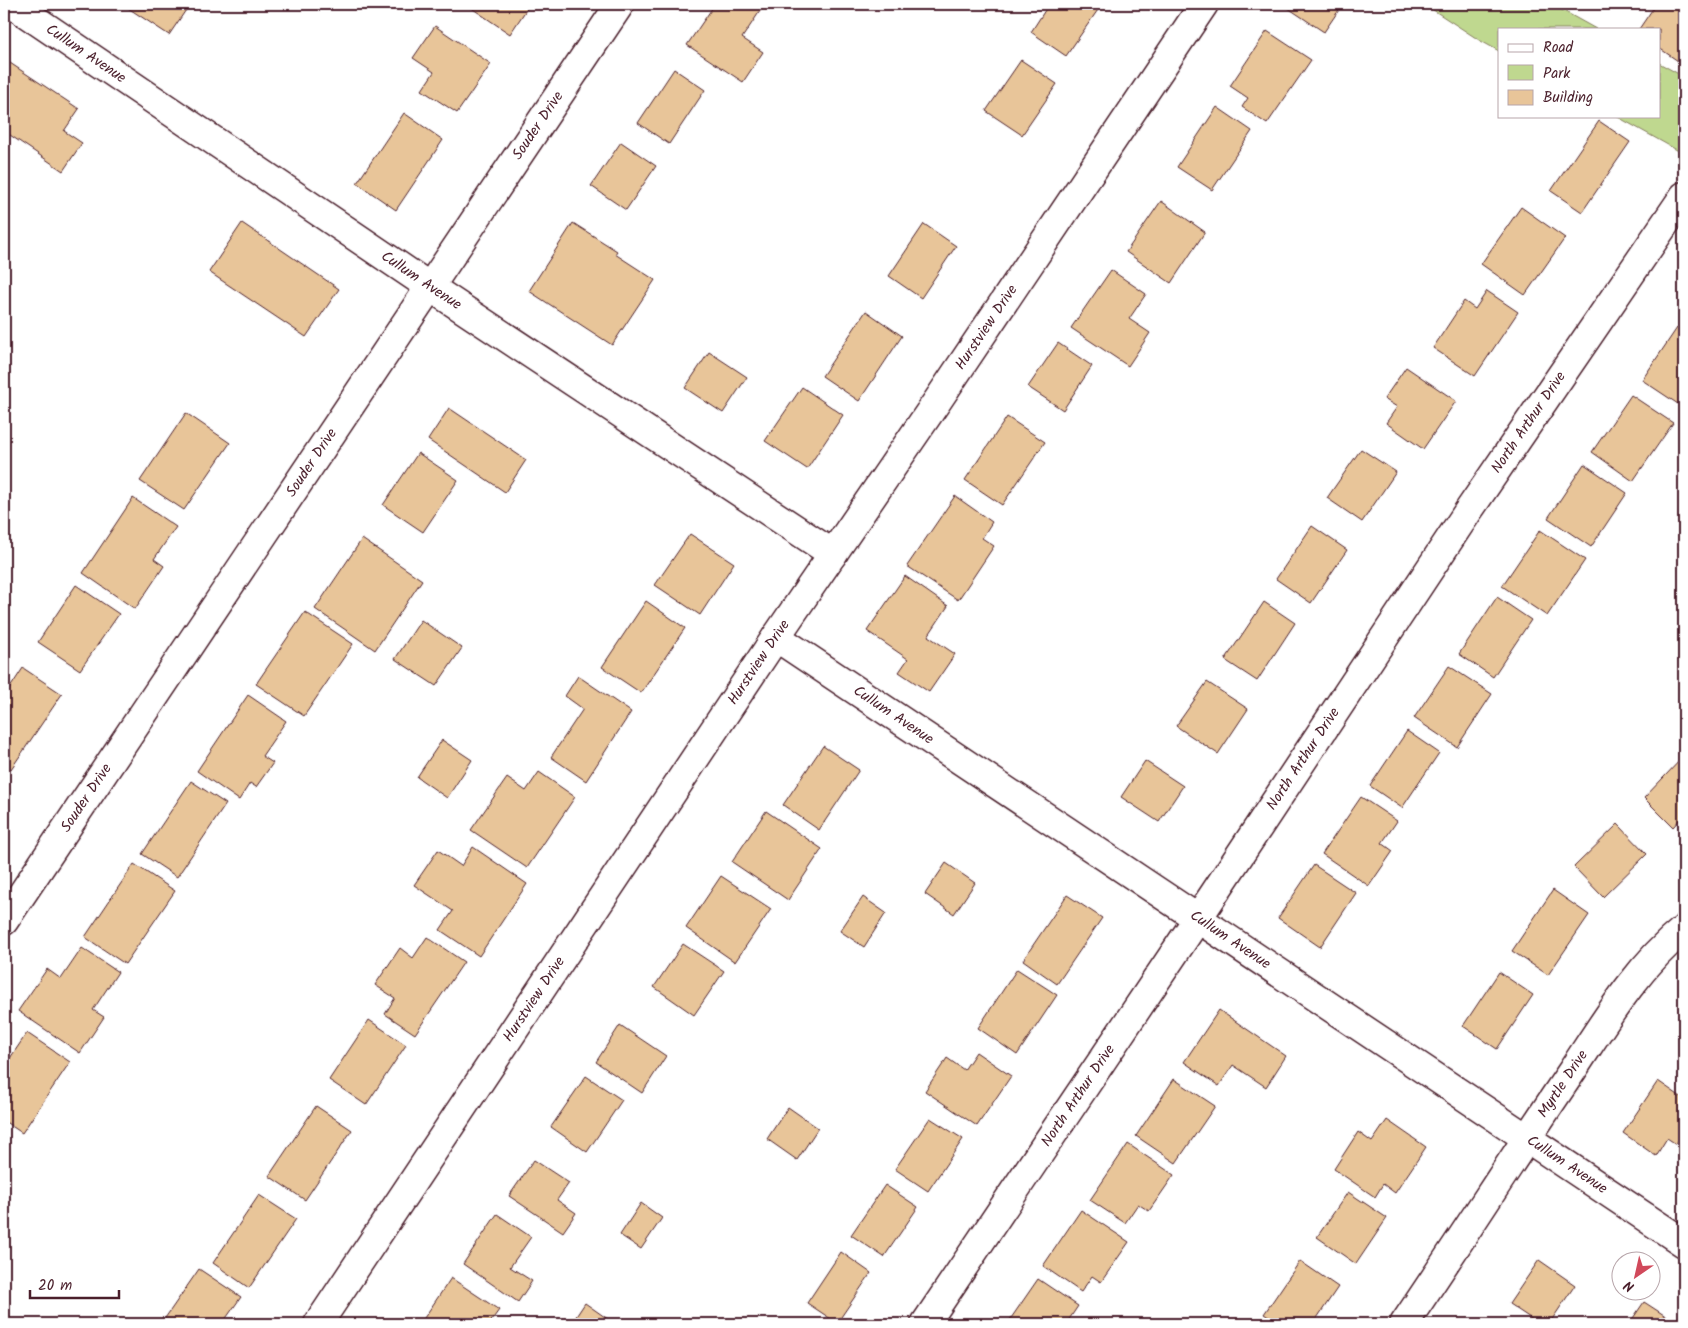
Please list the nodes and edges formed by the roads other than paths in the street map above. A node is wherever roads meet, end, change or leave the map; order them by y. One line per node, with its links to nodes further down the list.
1 (12, 4): 5 (street, Cullum Avenue)
2 (620, 4): 5 (street, Souder Drive)
3 (1204, 4): 6 (street, Hurstview Drive)
4 (1684, 196): 8 (street, North Arthur Drive)
5 (430, 287): 6 (street, Cullum Avenue); 9 (street, Souder Drive)
6 (833, 554): 7 (street, Hurstview Drive)
7 (776, 637): 8 (street, Cullum Avenue); 13 (street, Hurstview Drive)
8 (1198, 918): 11 (street, Cullum Avenue); 14 (street, North Arthur Drive)
9 (4, 921)
10 (1684, 929): 11 (street, Myrtle Drive)
11 (1526, 1138): 12 (street, Cullum Avenue); 15 (street, Myrtle Drive)
12 (1684, 1243)
13 (318, 1324)
14 (924, 1324)
15 (1404, 1324)

